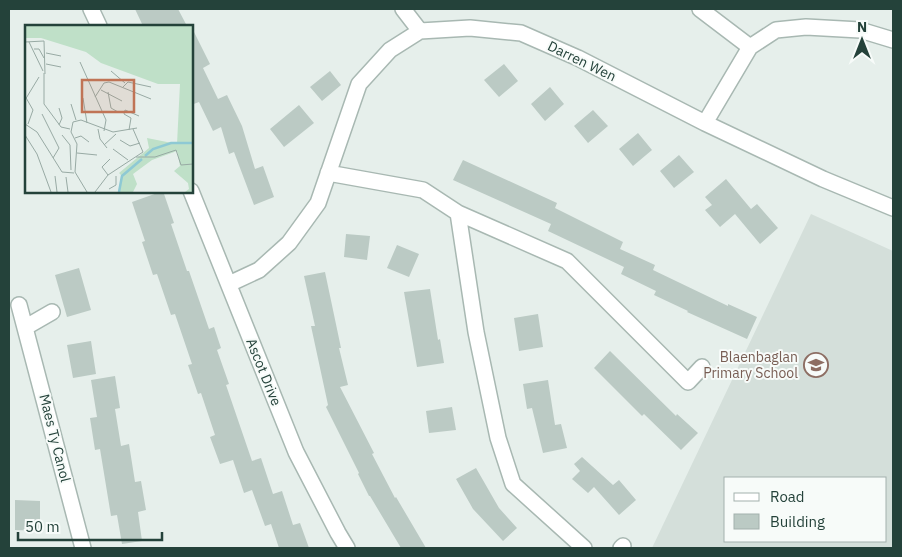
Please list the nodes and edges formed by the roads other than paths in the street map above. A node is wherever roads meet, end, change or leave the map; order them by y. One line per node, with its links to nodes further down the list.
1 (91, 9): 4 (street)
2 (403, 9): 5 (street)
3 (700, 9): 7 (street)
4 (99, 25)
5 (420, 31): 8 (street, Darren Wen); 9 (street, Darren Wen)
6 (893, 40): 7 (street)
7 (750, 48): 8 (street)
8 (705, 123): 11 (street, Darren Wen)
9 (328, 173): 12 (street); 13 (street, Darren Wen)
10 (191, 192): 13 (street, Ascot Drive)
11 (893, 208)
12 (458, 213): 17 (street); 20 (street)
13 (229, 284): 19 (street, Ascot Drive)
14 (19, 305): 16 (street, Maes Ty Canol)
15 (52, 312): 16 (street)
16 (26, 327): 18 (street, Maes Ty Canol)
17 (702, 367)
18 (83, 548)
19 (348, 548)
20 (584, 548)

